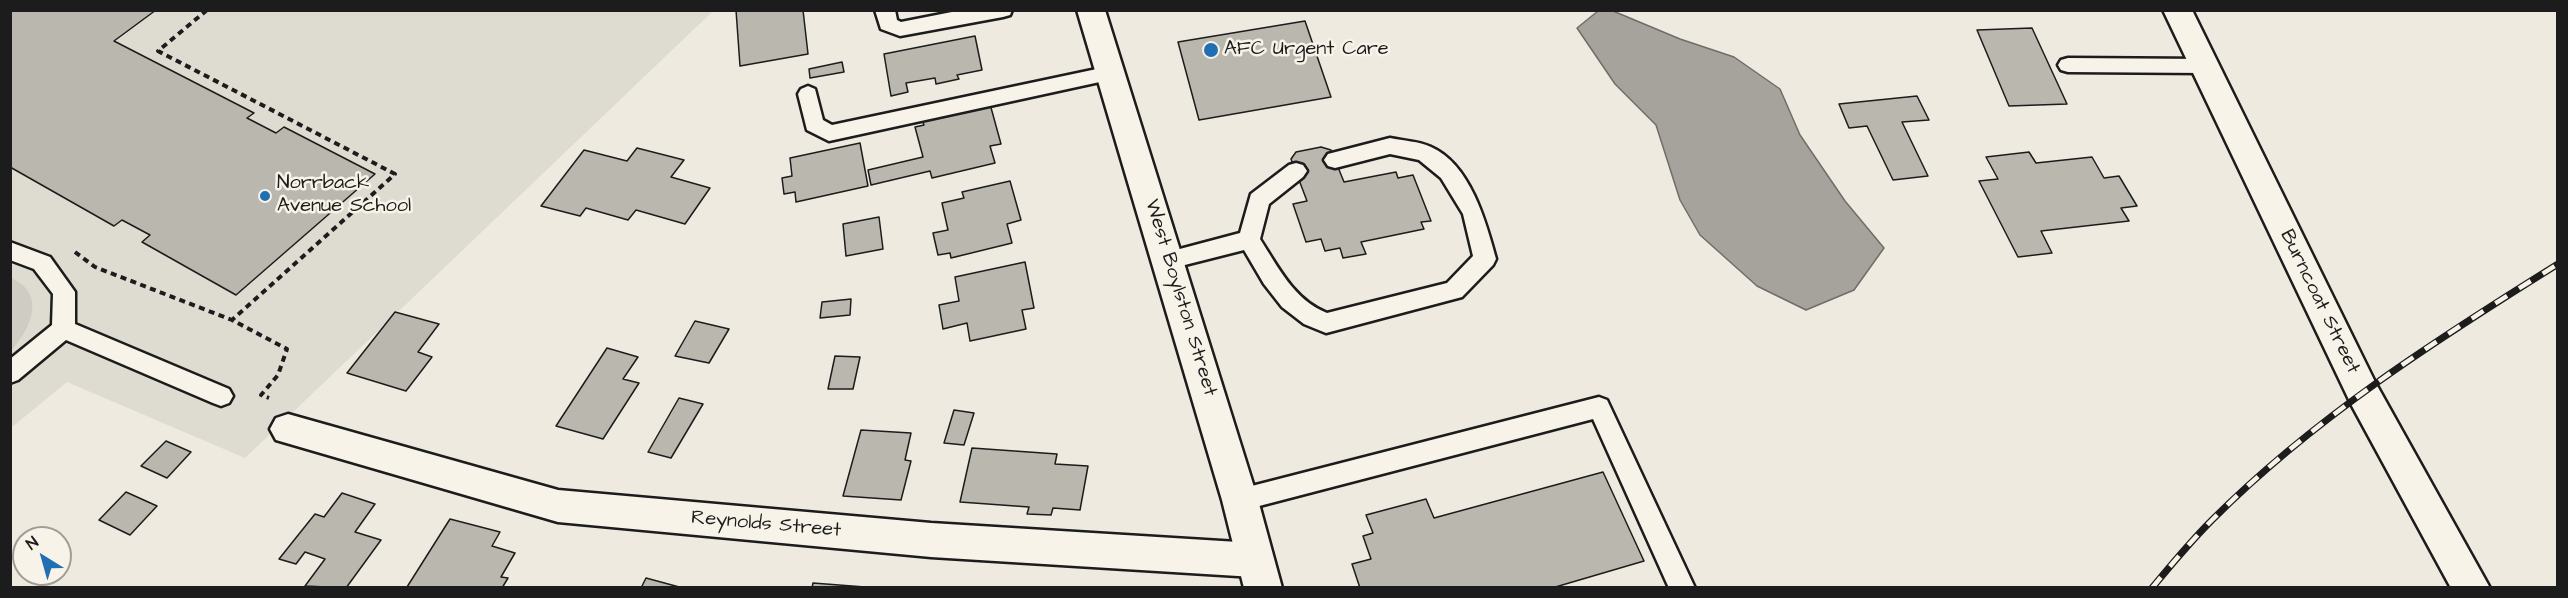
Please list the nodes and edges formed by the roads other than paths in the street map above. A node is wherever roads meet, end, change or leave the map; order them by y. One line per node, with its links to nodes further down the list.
1 (885, 10): 4 (lane)
2 (1091, 10): 7 (street, West Boylston Street)
3 (2177, 10): 6 (street, Burncoat Street)
4 (991, 12)
5 (2068, 65): 6 (lane)
6 (2206, 66): 21 (street, Burncoat Street)
7 (1112, 73): 8 (lane); 13 (street, West Boylston Street)
8 (808, 94)
9 (1335, 160): 11 (lane)
10 (1296, 171): 11 (lane)
11 (1249, 240): 13 (lane)
12 (10, 251): 14 (lane)
13 (1169, 260): 18 (street, West Boylston Street)
14 (63, 329): 15 (lane); 16 (lane)
15 (10, 373)
16 (221, 396)
17 (279, 414): 19 (street, Reynolds Street)
18 (1240, 500): 19 (street, West Boylston Street); 20 (lane)
19 (1258, 574)
20 (1682, 588)
21 (2471, 588)

